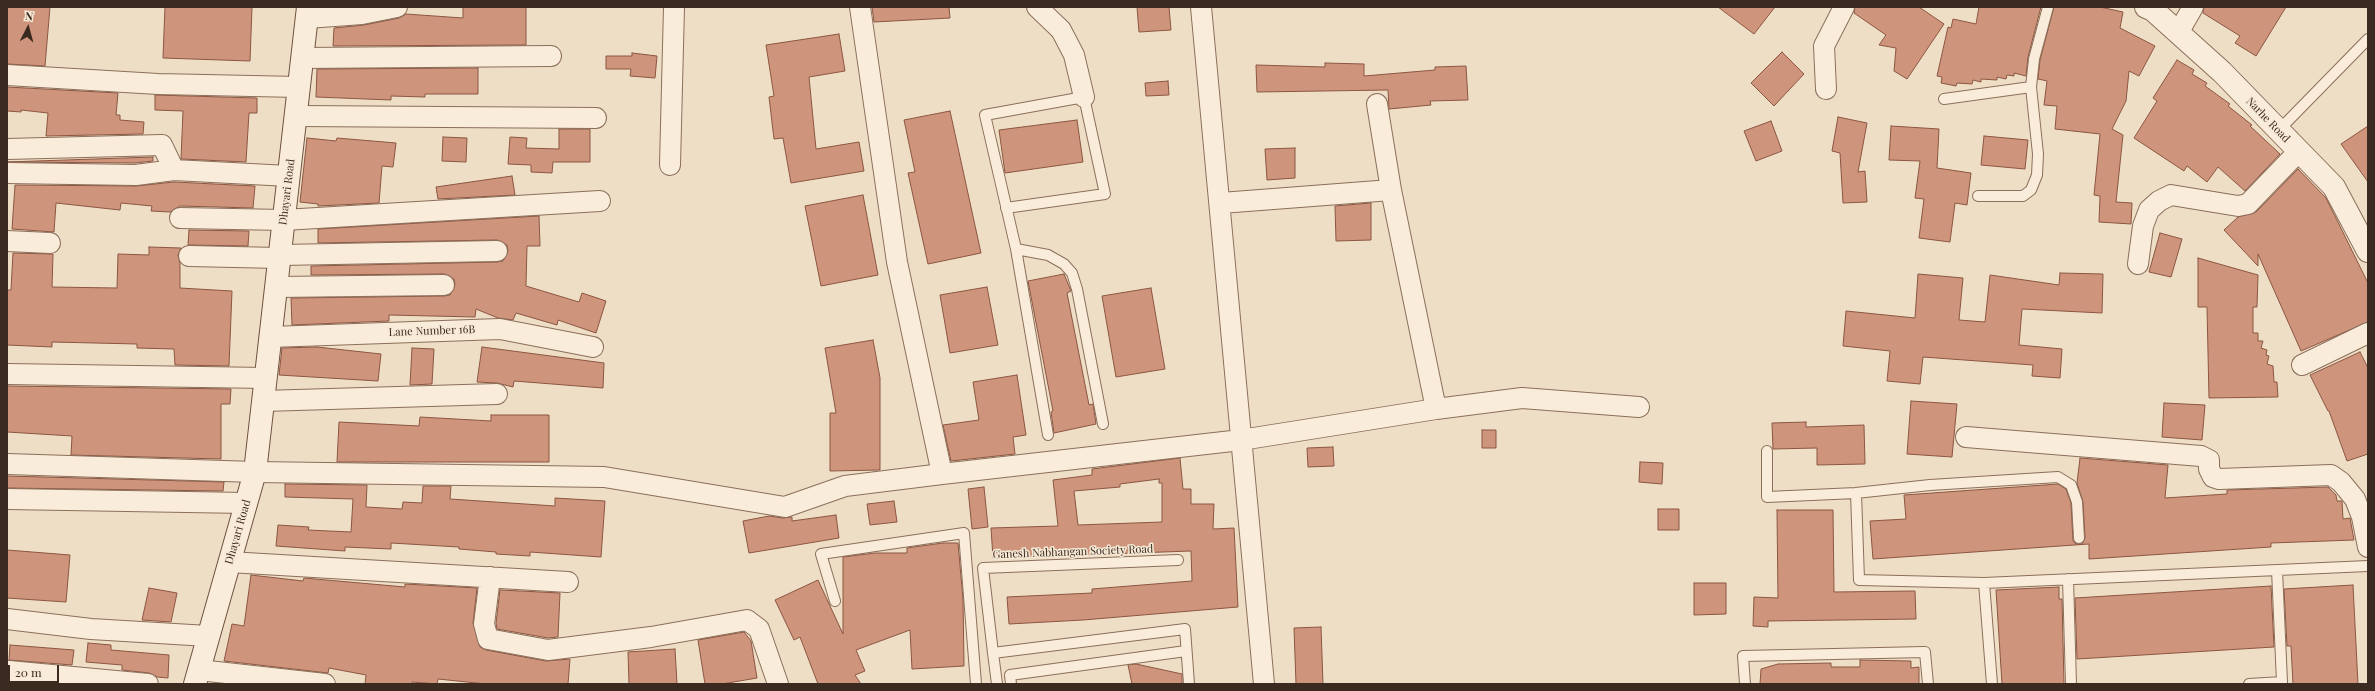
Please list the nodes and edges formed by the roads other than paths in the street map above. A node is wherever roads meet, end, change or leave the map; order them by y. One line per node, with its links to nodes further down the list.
1 (397, 7): 10 (street)
2 (674, 7): 27 (street)
3 (860, 7): 65 (street)
4 (1037, 7): 19 (street)
5 (1201, 7): 34 (street)
6 (1844, 7): 18 (street)
7 (2048, 7): 17 (lane)
8 (2146, 7): 11 (main road, Narhe Road)
9 (2193, 7): 11 (street)
10 (308, 12): 14 (main road, Dhayari Road)
11 (2178, 33): 24 (main road, Narhe Road)
12 (2368, 39): 24 (lane)
13 (551, 56): 14 (street)
14 (303, 58): 16 (main road, Dhayari Road)
15 (7, 76): 16 (street)
16 (299, 87): 22 (main road, Dhayari Road)
17 (2031, 87): 20 (lane); 32 (lane)
18 (1826, 88)
19 (1084, 97): 35 (lane); 35 (lane)
20 (1944, 99)
21 (1377, 104): 31 (street)
22 (296, 116): 23 (street); 30 (main road, Dhayari Road)
23 (596, 118)
24 (2279, 130): 26 (main road, Narhe Road)
25 (7, 149): 28 (street)
26 (2299, 151): 42 (main road, Narhe Road); 45 (street)
27 (670, 165)
28 (174, 170): 29 (street); 30 (street)
29 (7, 173)
30 (289, 176): 37 (main road, Dhayari Road)
31 (1391, 190): 34 (street); 57 (street)
32 (1978, 196)
33 (600, 202): 37 (street)
34 (1221, 202): 61 (street)
35 (1006, 208): 40 (lane)
36 (180, 218): 37 (street)
37 (284, 220): 44 (main road, Dhayari Road)
38 (7, 241): 39 (street)
39 (50, 243)
40 (1016, 249): 58 (lane); 59 (lane)
41 (497, 251): 44 (street)
42 (2368, 251)
43 (189, 256): 44 (street)
44 (280, 257): 47 (main road, Dhayari Road)
45 (2138, 264)
46 (444, 285): 47 (street)
47 (276, 287): 49 (main road, Dhayari Road)
48 (2368, 333): 51 (street)
49 (270, 337): 50 (street, Lane Number 16B); 53 (main road, Dhayari Road)
50 (593, 347)
51 (2302, 365)
52 (7, 374): 53 (street)
53 (266, 378): 55 (main road, Dhayari Road)
54 (497, 394): 55 (street)
55 (263, 401): 64 (main road, Dhayari Road)
56 (1640, 406): 57 (street)
57 (1436, 409): 61 (street)
58 (1103, 424)
59 (1048, 435)
60 (1966, 437): 70 (street)
61 (1241, 440): 65 (street); 94 (street)
62 (1767, 451): 66 (lane)
63 (7, 464): 64 (street)
64 (255, 472): 65 (street); 68 (main road, Dhayari Road)
65 (942, 474)
66 (1856, 493): 69 (lane); 78 (lane)
67 (7, 499): 68 (street)
68 (246, 503): 72 (main road, Dhayari Road)
69 (2079, 538)
70 (2368, 547)
71 (1178, 560): 83 (lane, Ganesh Nabhangan Society Road)
72 (229, 562): 75 (street); 81 (main road, Dhayari Road)
73 (2368, 566): 74 (lane)
74 (2277, 570): 76 (lane); 86 (lane)
75 (490, 578): 77 (street); 89 (street)
76 (2068, 579): 78 (lane); 98 (lane)
77 (568, 582)
78 (1984, 583): 97 (lane)
79 (835, 601): 90 (lane)
80 (7, 619): 81 (street)
81 (208, 636): 85 (main road, Dhayari Road)
82 (1186, 651): 83 (lane); 92 (lane); 93 (lane)
83 (993, 654): 91 (lane, Ganesh Nabhangan Society Road)
84 (9, 671): 87 (street)
85 (197, 677): 88 (street)
86 (2282, 683): 99 (lane)
87 (148, 684)
88 (325, 684)
89 (778, 684)
90 (976, 684)
91 (997, 684)
92 (1011, 684)
93 (1189, 684)
94 (1264, 684)
95 (1745, 684): 96 (lane)
96 (1928, 684)
97 (1992, 684)
98 (2071, 684)
99 (2249, 684)

